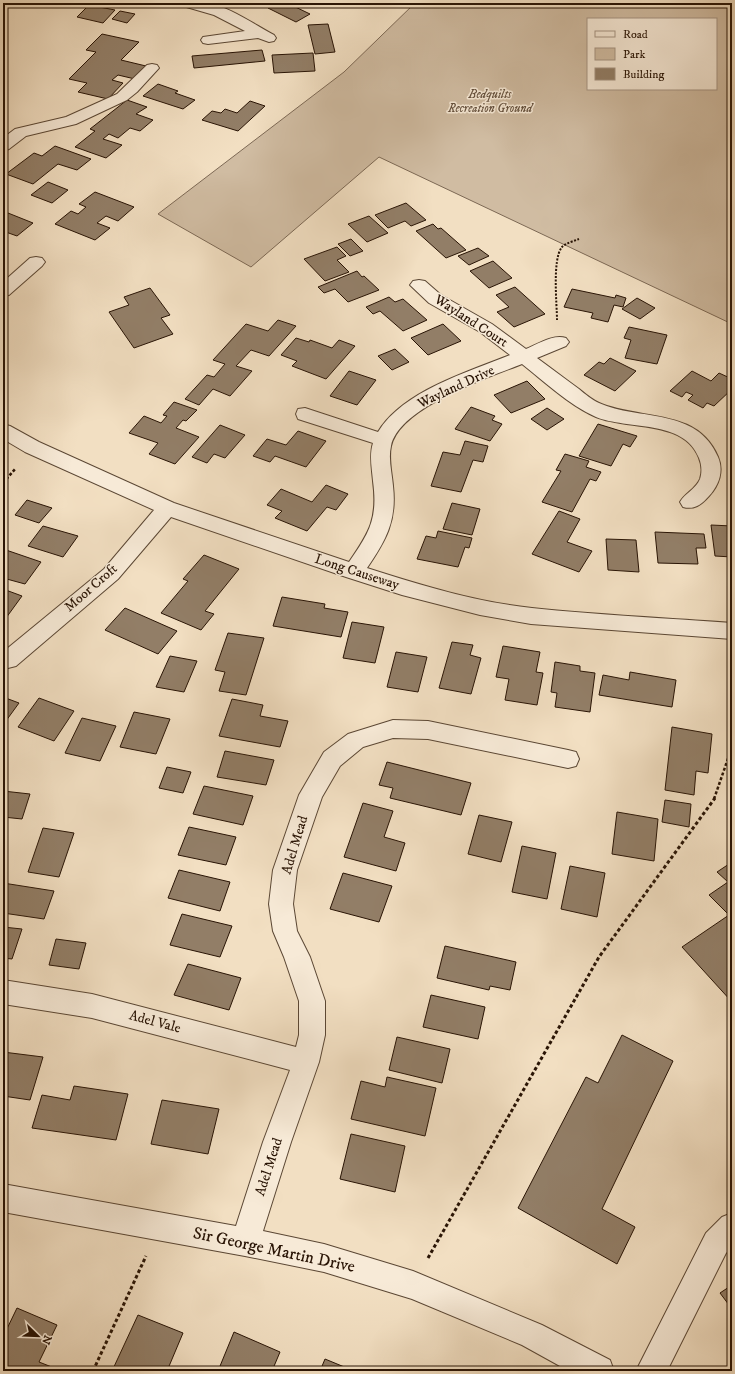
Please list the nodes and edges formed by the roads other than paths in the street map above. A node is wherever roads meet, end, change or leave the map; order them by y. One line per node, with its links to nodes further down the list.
1 (188, 3): 2 (street)
2 (208, 40)
3 (152, 68): 4 (street)
4 (3, 146)
5 (36, 262): 7 (street)
6 (419, 285): 9 (street, Wayland Court)
7 (3, 291)
8 (560, 342): 9 (street, Wayland Drive)
9 (523, 357): 12 (street, Wayland Drive); 13 (street, Wayland Court)
10 (305, 414): 12 (street)
11 (3, 431): 14 (street, Long Causeway)
12 (383, 440): 15 (street)
13 (690, 502)
14 (167, 508): 15 (street, Long Causeway); 17 (street, Moor Croft)
15 (353, 572): 16 (street, Long Causeway)
16 (732, 631)
17 (8, 660)
18 (568, 759): 20 (street, Adel Mead)
19 (3, 992): 20 (street, Adel Vale)
20 (306, 1062): 23 (street, Adel Mead)
21 (3, 1198): 23 (street, Sir George Martin Drive)
22 (732, 1227): 25 (street)
23 (245, 1242): 24 (street, Sir George Martin Drive)
24 (599, 1371)
25 (651, 1371)

